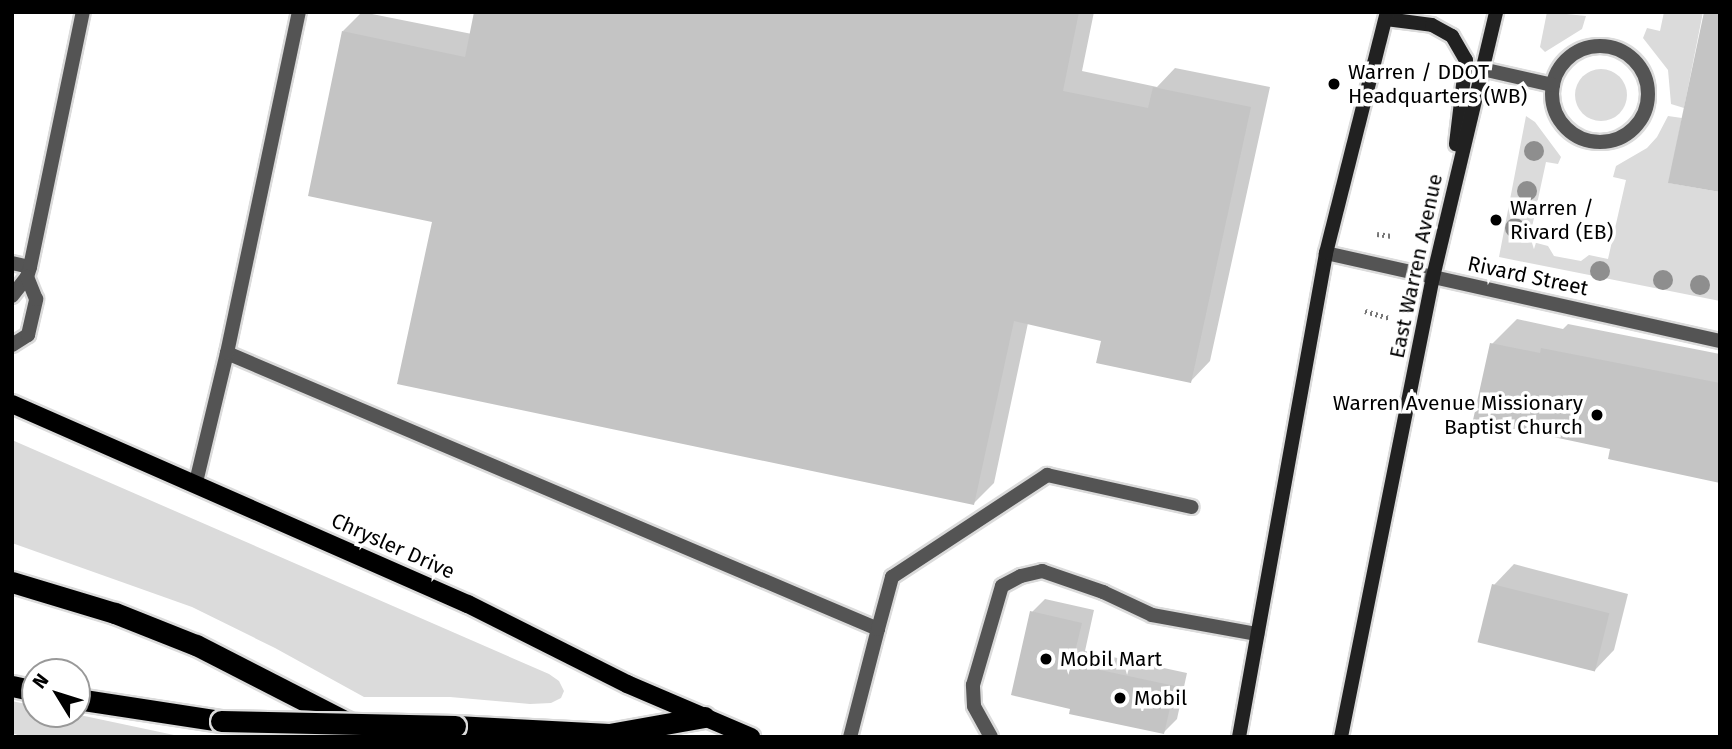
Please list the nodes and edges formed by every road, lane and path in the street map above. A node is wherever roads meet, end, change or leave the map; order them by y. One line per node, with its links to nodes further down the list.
1 (83, 12): 12 (lane)
2 (299, 12): 19 (lane)
3 (1496, 12): 5 (main road, East Warren Avenue)
4 (1386, 15): 7 (main road); 10 (main road)
5 (1482, 69): 6 (lane); 7 (main road, East Warren Avenue)
6 (1553, 85): 6 (lane)
7 (1449, 208): 13 (main road, East Warren Avenue)
8 (1377, 234): 9 (path)
9 (1392, 236)
10 (1326, 253): 13 (lane, Rivard Street); 25 (main road)
11 (12, 263): 12 (lane)
12 (29, 272): 14 (lane); 18 (lane)
13 (1433, 277): 17 (lane, Rivard Street); 33 (main road, East Warren Avenue)
14 (12, 296)
15 (1365, 311): 16 (path)
16 (1390, 318)
17 (1720, 341)
18 (12, 345)
19 (227, 353): 21 (lane); 24 (lane)
20 (12, 404): 21 (main road, Chrysler Drive)
21 (196, 482): 27 (main road, Chrysler Drive)
22 (1191, 507): 24 (lane)
23 (12, 582): 28 (highway)
24 (878, 629): 30 (lane)
25 (1257, 634): 31 (lane); 32 (main road)
26 (91, 701): 27 (highway, bridge)
27 (704, 717): 29 (main road, Chrysler Drive)
28 (376, 737)
29 (751, 737)
30 (850, 737)
31 (991, 737)
32 (1239, 737)
33 (1341, 737)

